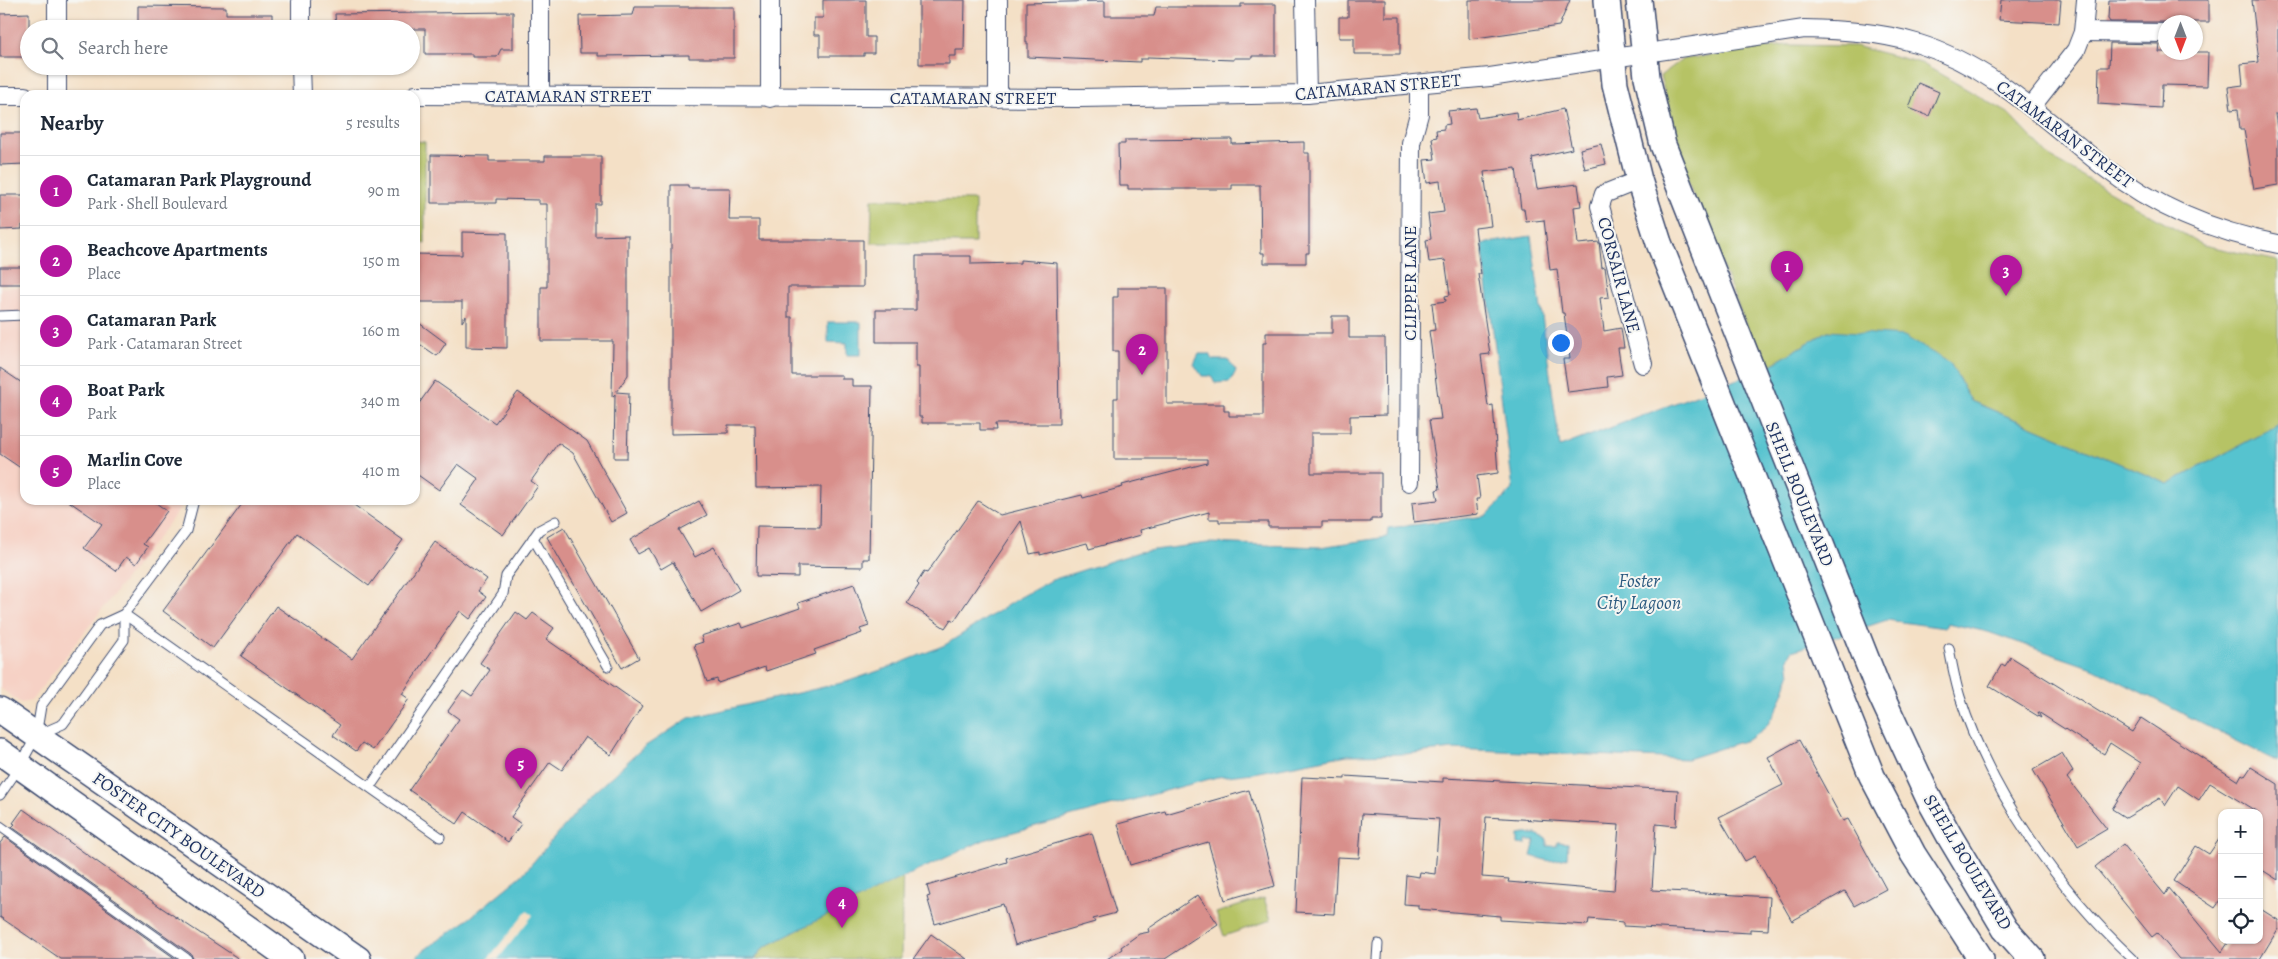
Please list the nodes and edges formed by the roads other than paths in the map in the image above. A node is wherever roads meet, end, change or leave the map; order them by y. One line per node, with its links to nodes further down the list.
1 (58, 0): 10 (street)
2 (301, 0): 11 (street)
3 (540, 0): 23 (street)
4 (770, 0): 26 (street)
5 (998, 0): 27 (street)
6 (1305, 0): 21 (street)
7 (1607, 0): 15 (main road)
8 (1639, 0): 14 (main road, SHELL BOULEVARD)
9 (2086, 0): 12 (street)
10 (57, 20)
11 (301, 20)
12 (2083, 32): 13 (street); 28 (street)
13 (2158, 34)
14 (1644, 54): 15 (street, CATAMARAN STREET); 28 (street, CATAMARAN STREET); 49 (main road, SHELL BOULEVARD)
15 (1612, 60): 18 (street, CATAMARAN STREET); 29 (main road)
16 (57, 75): 19 (street)
17 (302, 75): 20 (street)
18 (1419, 85): 21 (street, CATAMARAN STREET); 34 (street, CLIPPER LANE)
19 (57, 90)
20 (302, 90)
21 (1307, 94): 27 (street, CATAMARAN STREET)
22 (420, 95): 23 (street, CATAMARAN STREET)
23 (540, 95): 26 (street, CATAMARAN STREET)
24 (0, 96): 25 (street)
25 (20, 96)
26 (770, 98): 27 (street, CATAMARAN STREET)
27 (998, 98)
28 (2032, 106): 30 (street, CATAMARAN STREET)
29 (1639, 180): 33 (street, CORSAIR LANE); 52 (main road)
30 (2278, 244)
31 (20, 315): 32 (lane)
32 (0, 316)
33 (1643, 364)
34 (1409, 482)
35 (193, 505): 38 (lane)
36 (556, 521): 37 (lane)
37 (533, 538): 40 (lane); 45 (lane)
38 (124, 614): 42 (lane); 42 (lane); 45 (lane)
39 (1949, 648): 57 (lane)
40 (608, 666)
41 (0, 710): 42 (main road, FOSTER CITY BOULEVARD)
42 (36, 736): 44 (lane); 51 (main road, FOSTER CITY BOULEVARD)
43 (0, 752): 44 (main road, FOSTER CITY BOULEVARD)
44 (20, 766): 46 (lane); 54 (main road, FOSTER CITY BOULEVARD)
45 (370, 787): 48 (lane)
46 (0, 795)
47 (0, 826): 53 (lane)
48 (440, 837)
49 (2006, 929): 52 (main road); 56 (main road, SHELL BOULEVARD)
50 (1378, 944): 55 (lane)
51 (349, 952)
52 (1974, 957)
53 (187, 959)
54 (291, 959)
55 (1377, 959)
56 (2032, 959)
57 (2133, 959)

